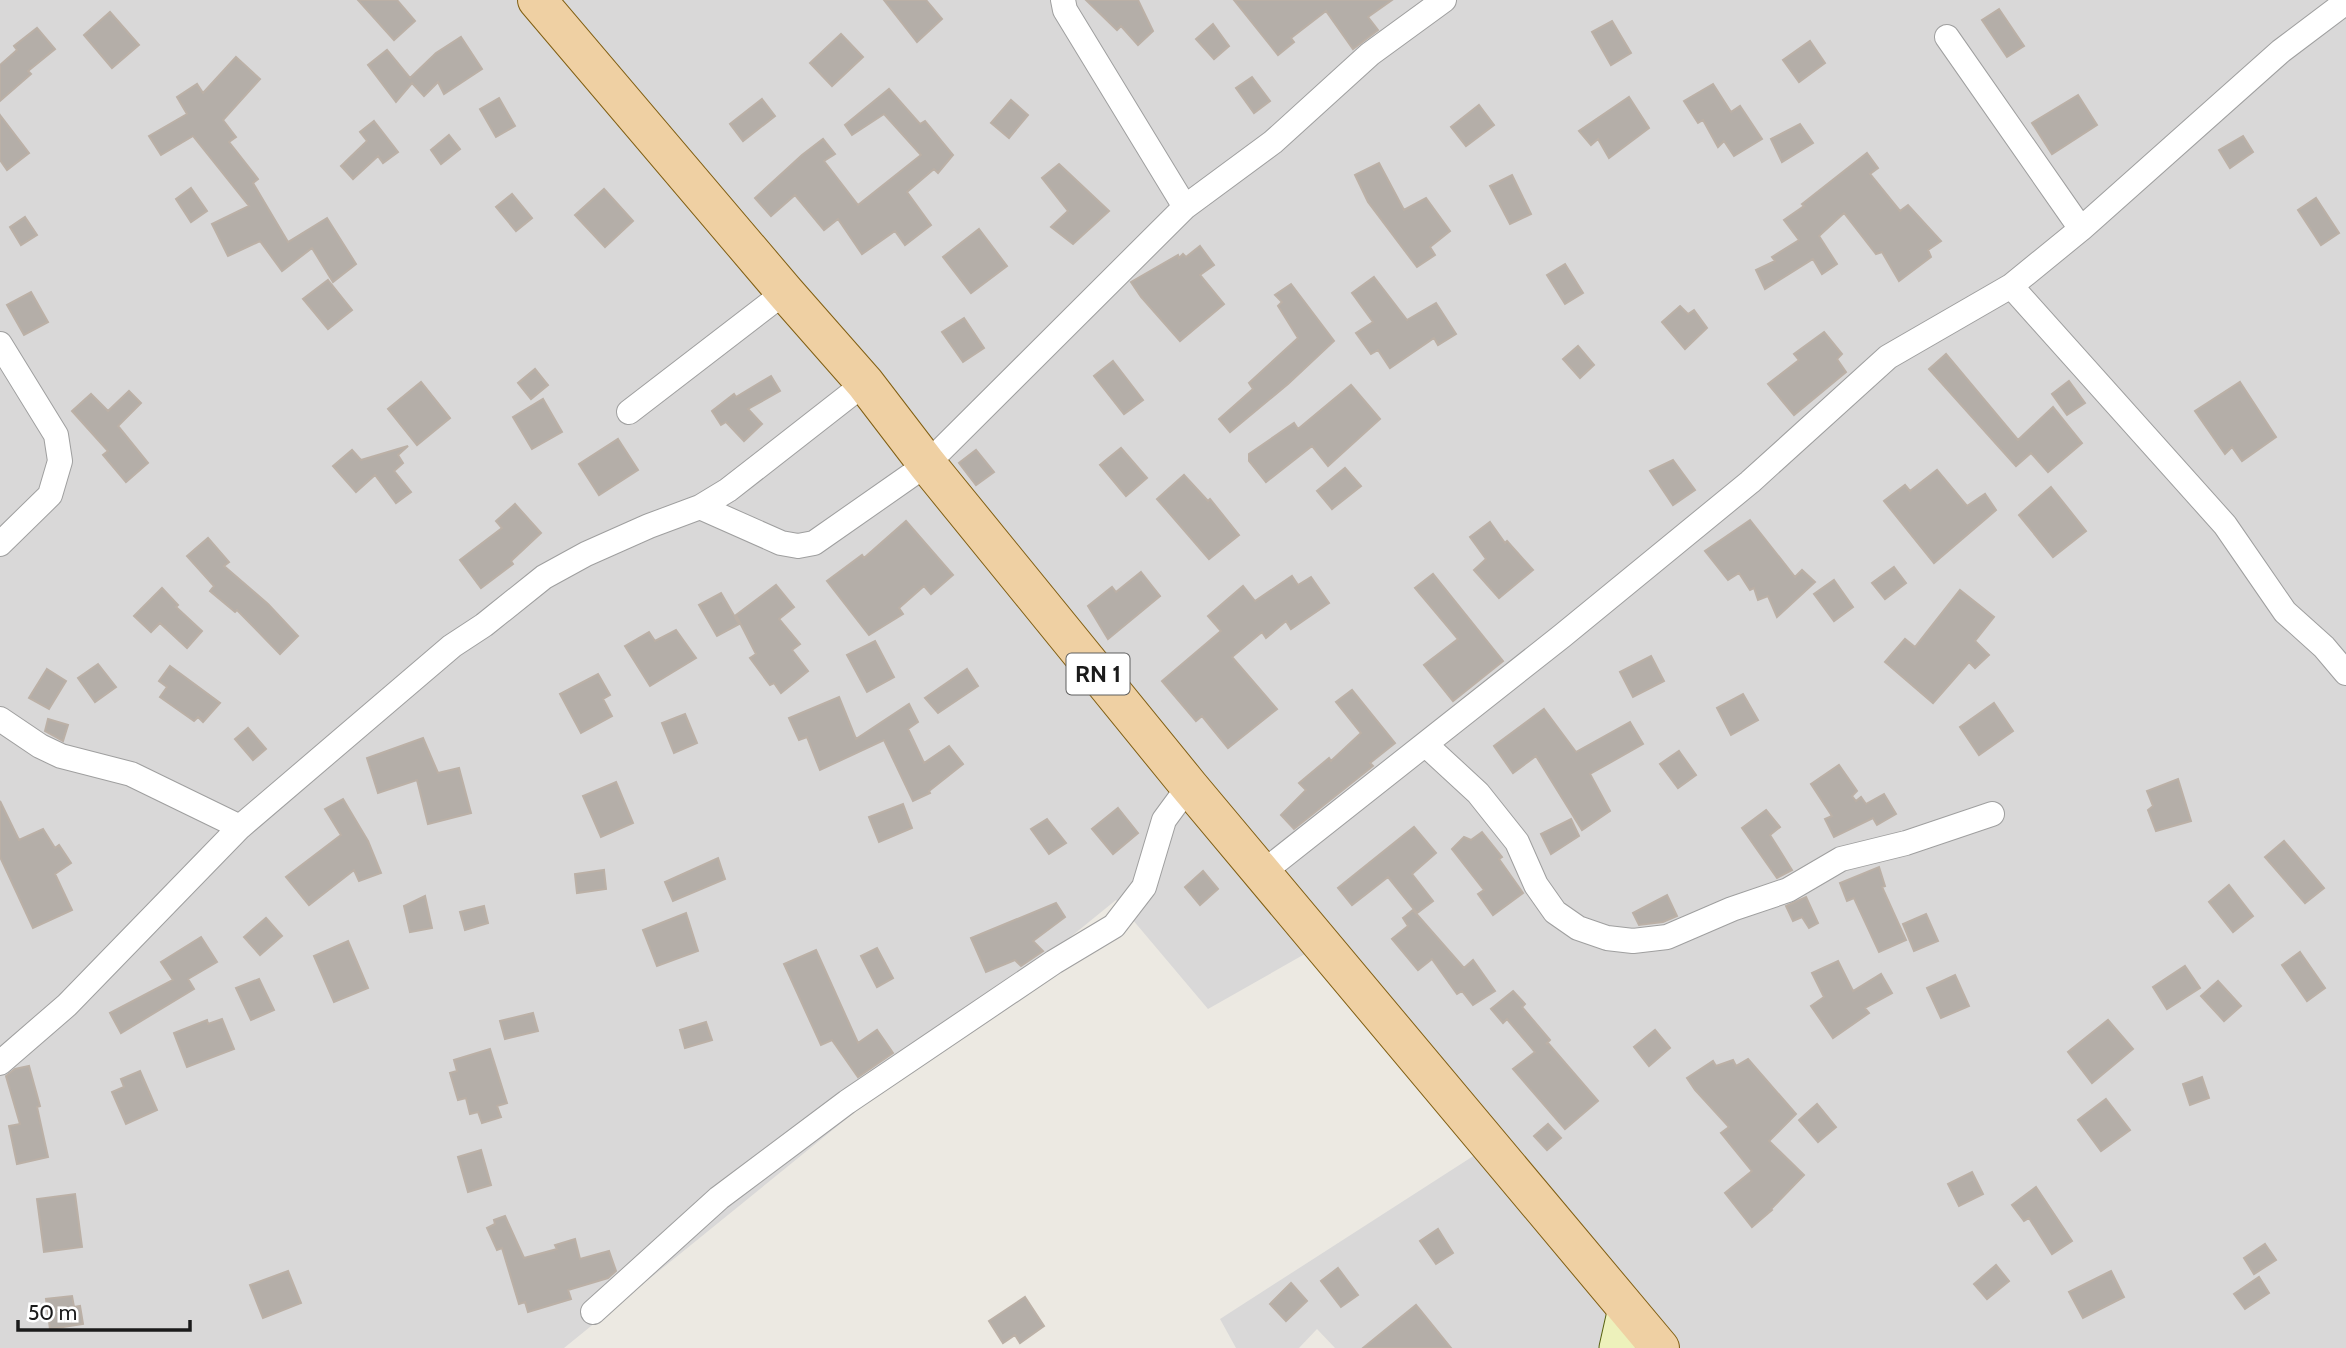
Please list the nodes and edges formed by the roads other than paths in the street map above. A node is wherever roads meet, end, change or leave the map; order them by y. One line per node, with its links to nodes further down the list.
1 (537, 0): 9 (main road, RN 1)
2 (1063, 0): 6 (street)
3 (1444, 0): 6 (street)
4 (2346, 2): 7 (street)
5 (1947, 37): 7 (street)
6 (1185, 207): 13 (street)
7 (2081, 229): 8 (street)
8 (2011, 286): 16 (street); 18 (street)
9 (785, 292): 11 (main road, RN 1); 12 (street)
10 (0, 344): 15 (street)
11 (865, 383): 13 (main road, RN 1); 14 (street)
12 (629, 412)
13 (927, 464): 14 (street); 19 (main road, RN 1)
14 (699, 507): 21 (street)
15 (0, 544)
16 (2346, 673)
17 (0, 719): 21 (street)
18 (1426, 745): 20 (street); 22 (street)
19 (1189, 786): 22 (main road, RN 1); 25 (street)
20 (1993, 814)
21 (240, 827): 23 (street)
22 (1262, 873): 24 (main road, RN 1)
23 (0, 1063)
24 (1626, 1308): 26 (street); 27 (main road, RN 1)
25 (593, 1312)
26 (1617, 1348)
27 (1660, 1348)

